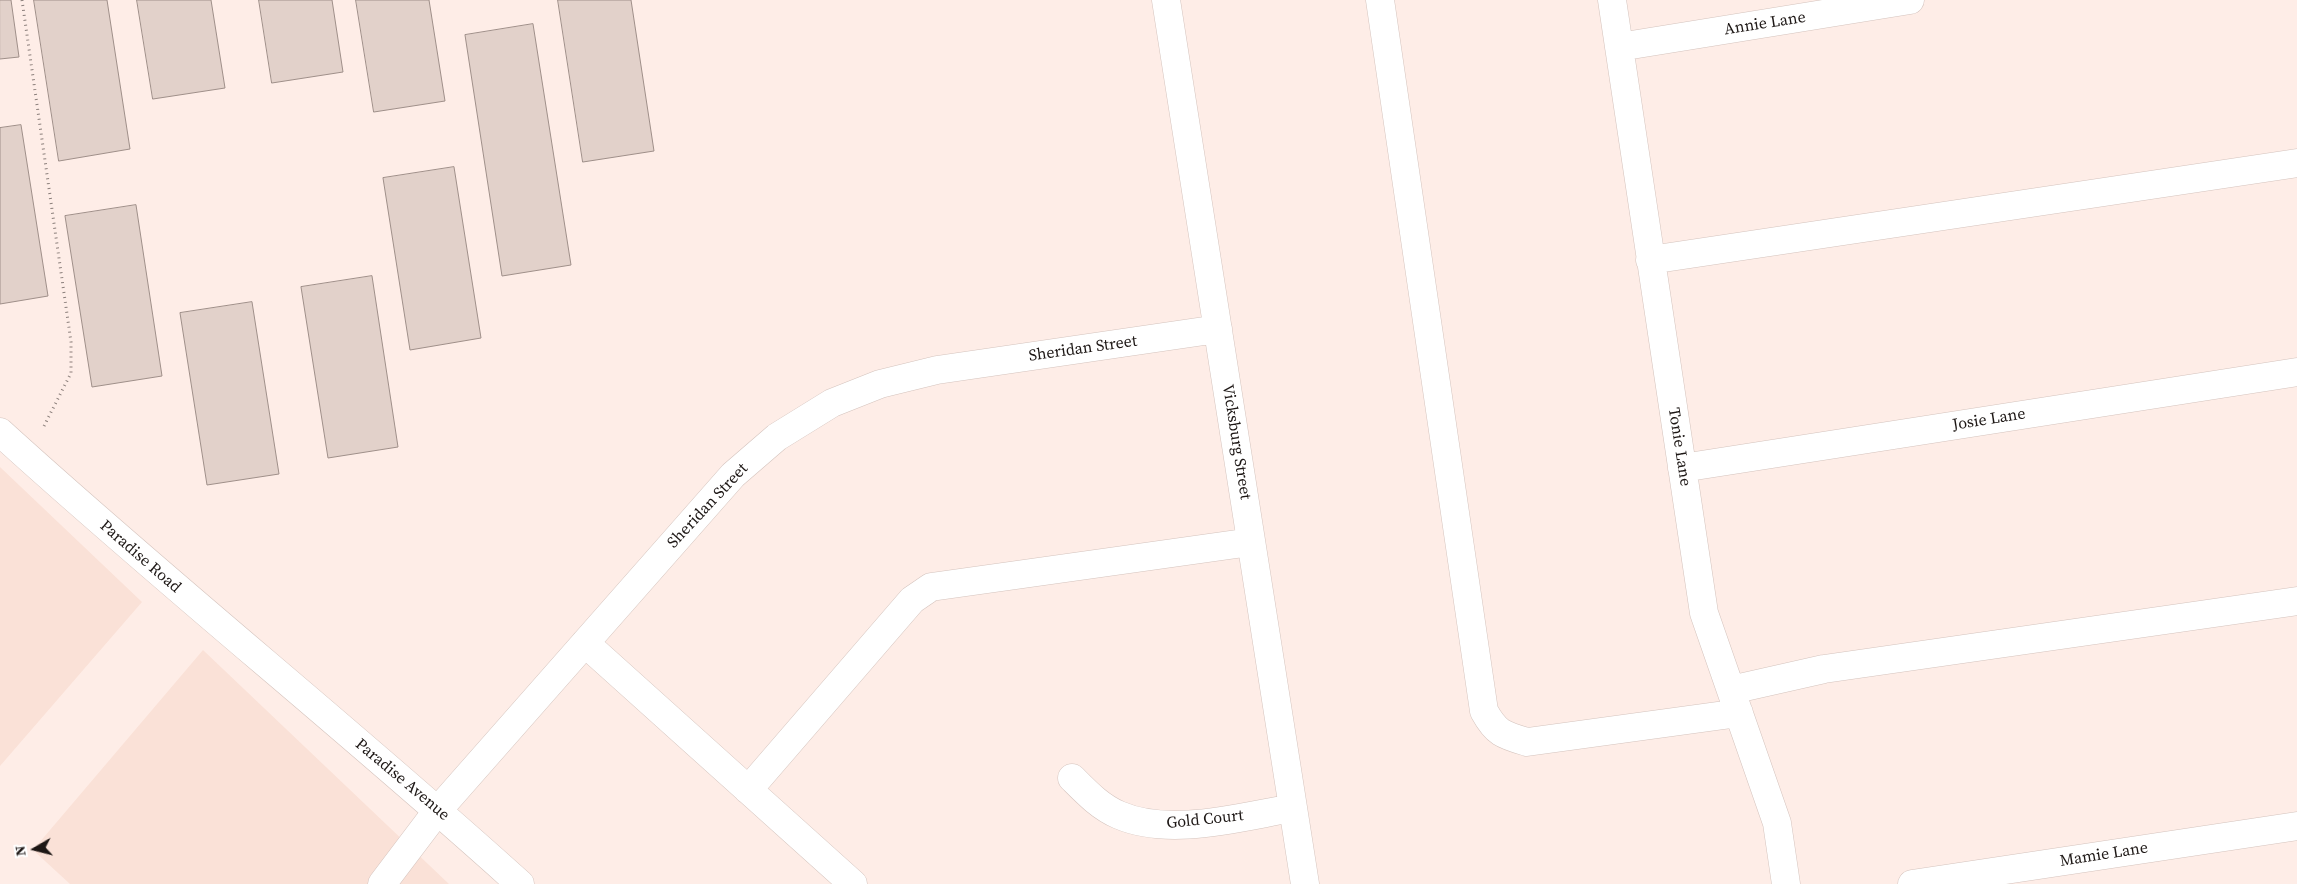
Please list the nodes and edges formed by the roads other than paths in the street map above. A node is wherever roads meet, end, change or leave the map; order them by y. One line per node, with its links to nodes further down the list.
1 (1166, 0): 8 (street, Vicksburg Street)
2 (1380, 0): 16 (street)
3 (1612, 0): 5 (street, Tonie Lane)
4 (1910, 0): 5 (street, Annie Lane)
5 (1619, 47): 7 (street, Tonie Lane)
6 (2297, 163): 7 (street)
7 (1650, 260): 11 (street, Tonie Lane)
8 (1218, 329): 12 (street, Vicksburg Street); 14 (street, Sheridan Street)
9 (2297, 372): 11 (street, Josie Lane)
10 (0, 432): 15 (street, Paradise Road)
11 (1682, 468): 16 (street, Tonie Lane)
12 (1252, 542): 18 (street); 19 (street, Vicksburg Street)
13 (2297, 601): 16 (street)
14 (585, 643): 18 (street); 20 (street, Sheridan Street)
15 (282, 679): 20 (street, Paradise Avenue)
16 (1735, 701): 26 (street, Tonie Lane)
17 (1072, 778): 19 (street, Gold Court)
18 (748, 790): 24 (street)
19 (1293, 808): 25 (street, Vicksburg Street)
20 (438, 810): 22 (street, Sheridan Street); 23 (street, Paradise Avenue)
21 (2297, 826): 27 (street, Mamie Lane)
22 (382, 884)
23 (520, 884)
24 (853, 884)
25 (1305, 884)
26 (1786, 884)
27 (1912, 884)

